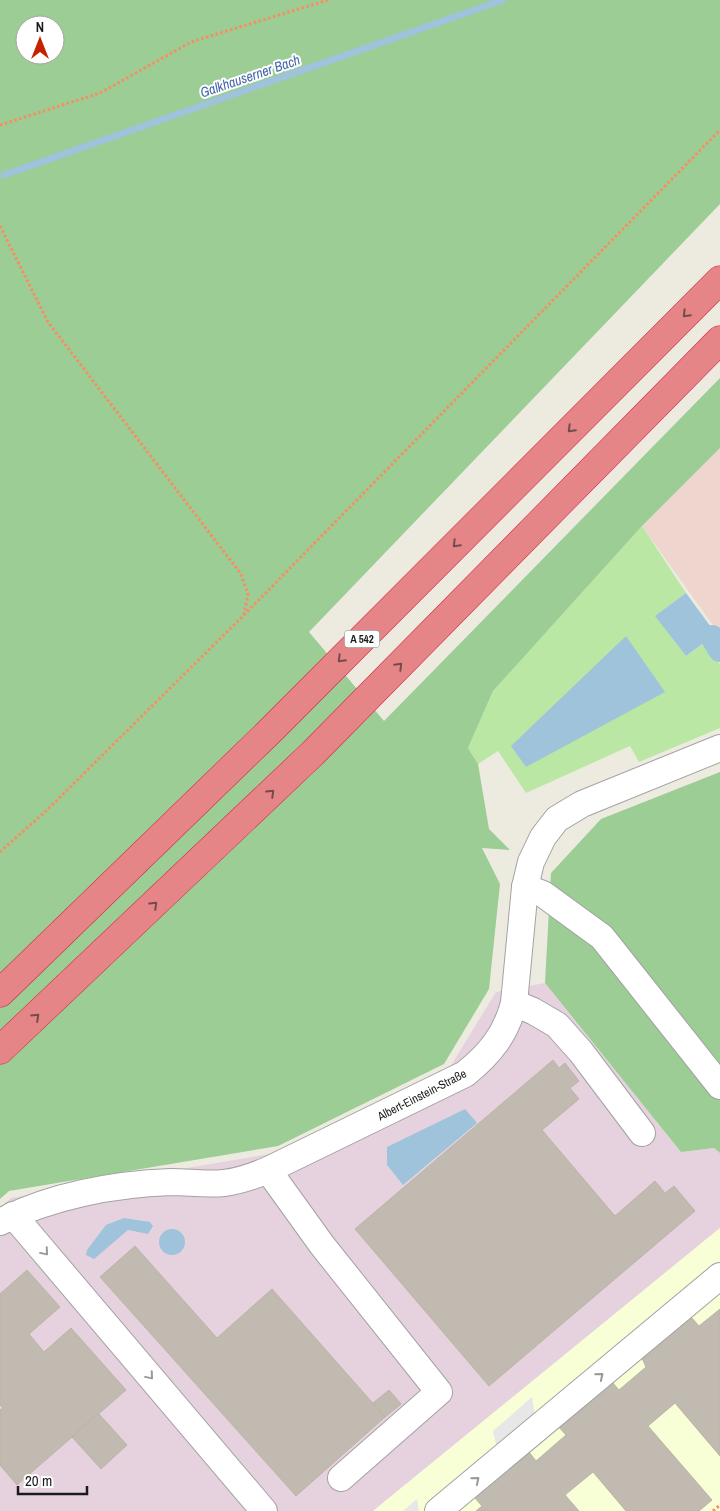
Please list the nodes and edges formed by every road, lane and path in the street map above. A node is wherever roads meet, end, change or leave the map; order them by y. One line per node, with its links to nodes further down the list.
1 (328, 0): 2 (path)
2 (0, 125)
3 (720, 130): 7 (path)
4 (0, 226): 7 (path)
5 (720, 280): 11 (highway, A 542, one-way to 11)
6 (720, 340): 13 (highway, one-way to 6)
7 (244, 615): 9 (path)
8 (720, 748): 10 (street, Albert-Einstein-Straße)
9 (0, 852)
10 (525, 887): 12 (street, Albert-Einstein-Straße); 14 (street)
11 (0, 993)
12 (514, 1003): 15 (street); 16 (street, Albert-Einstein-Straße)
13 (0, 1050)
14 (720, 1086)
15 (642, 1133)
16 (268, 1170): 17 (street, Albert-Einstein-Straße); 19 (street)
17 (7, 1219): 21 (street, one-way to 21)
18 (720, 1276): 22 (street, one-way to 18)
19 (341, 1478)
20 (720, 1505): 23 (path)
21 (264, 1511)
22 (438, 1511)
23 (714, 1511)

